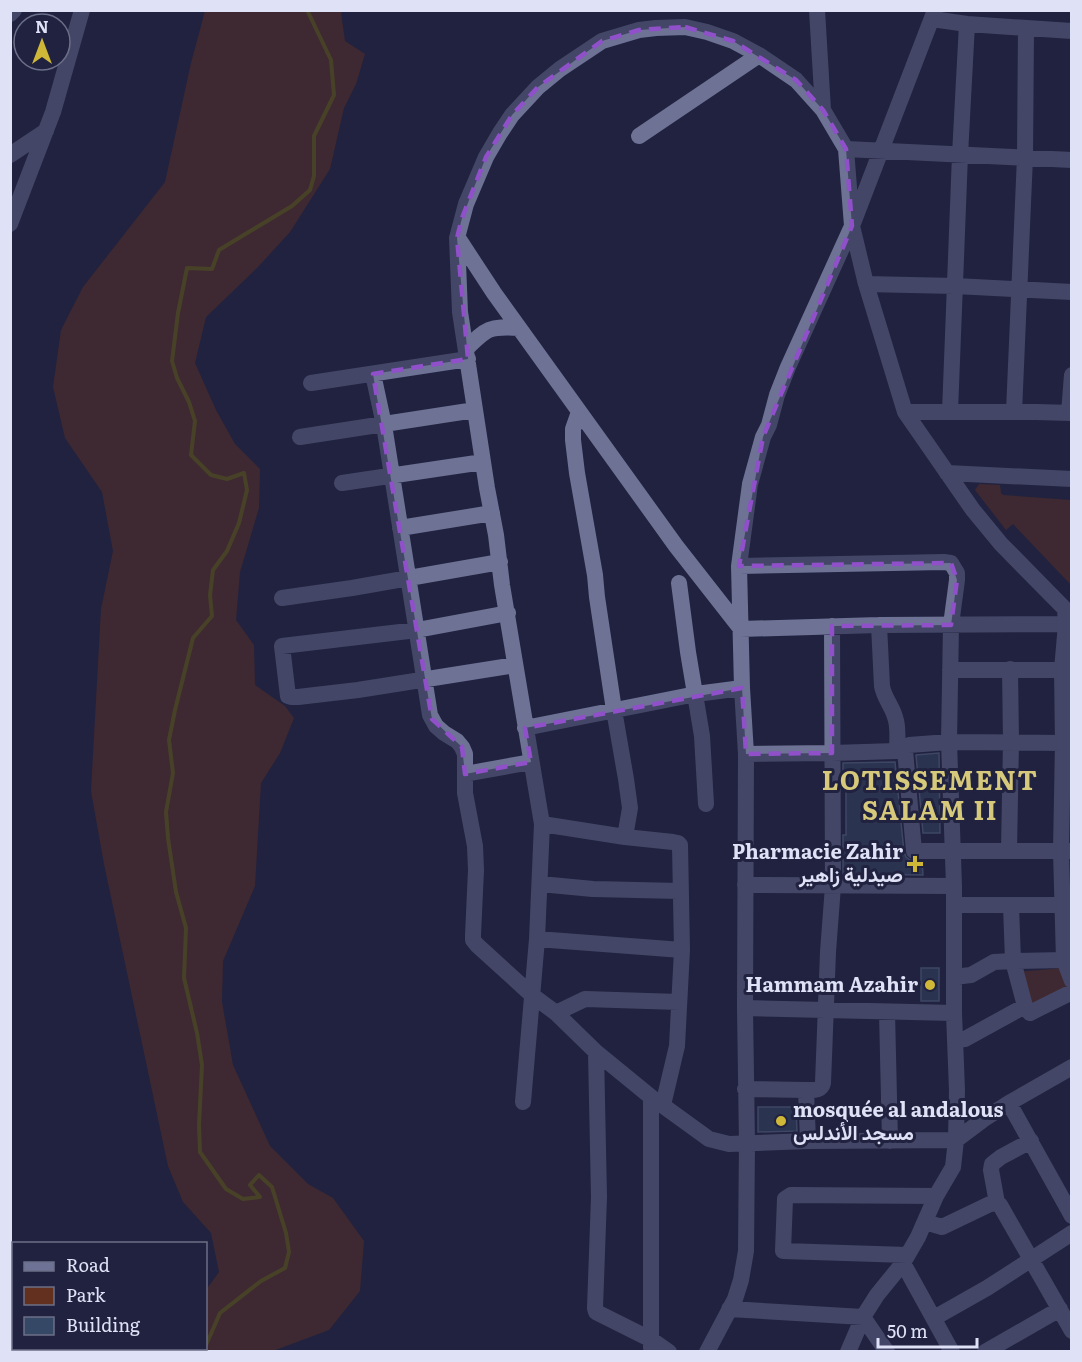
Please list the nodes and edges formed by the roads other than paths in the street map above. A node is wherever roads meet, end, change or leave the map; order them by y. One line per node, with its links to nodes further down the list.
1 (14, 10): 4 (street)
2 (817, 10): 10 (street)
3 (81, 11): 11 (street)
4 (10, 14)
5 (933, 15): 6 (street); 14 (street)
6 (967, 24): 7 (street); 16 (street)
7 (1026, 28): 8 (street); 17 (street)
8 (1071, 32)
9 (759, 55): 10 (street); 12 (street); 21 (street)
10 (823, 110): 13 (street)
11 (46, 131): 15 (street); 19 (street)
12 (639, 136)
13 (846, 149): 14 (street); 20 (street)
14 (881, 150): 16 (street); 20 (street)
15 (10, 155)
16 (960, 155): 17 (street); 23 (street)
17 (1025, 158): 18 (street); 24 (street)
18 (1071, 160)
19 (10, 224)
20 (852, 226): 22 (street); 47 (street)
21 (457, 238): 26 (street); 27 (street)
22 (866, 284): 23 (street); 33 (street)
23 (955, 286): 24 (street); 34 (street)
24 (1019, 290): 25 (street); 35 (street)
25 (1071, 292)
26 (519, 328): 27 (street); 32 (street)
27 (467, 354): 28 (street); 31 (street)
28 (373, 374): 30 (street); 37 (street)
29 (1071, 375): 36 (street)
30 (311, 383)
31 (475, 410): 37 (street); 39 (street)
32 (579, 412): 56 (street); 65 (street)
33 (905, 412): 34 (street); 40 (street)
34 (950, 412): 35 (street)
35 (1014, 412): 36 (street)
36 (1070, 413)
37 (384, 425): 38 (street); 41 (street)
38 (300, 437)
39 (483, 462): 41 (street); 44 (street)
40 (946, 473): 42 (street); 52 (street)
41 (391, 477): 43 (street); 45 (street)
42 (1071, 479)
43 (342, 483)
44 (492, 513): 45 (street); 46 (street)
45 (400, 528): 48 (street)
46 (500, 562): 48 (street); 51 (street)
47 (739, 566): 54 (street); 56 (street)
48 (408, 578): 50 (street); 57 (street)
49 (679, 583): 64 (street)
50 (282, 598)
51 (508, 613): 57 (street); 58 (street)
52 (1069, 624): 54 (street); 61 (street)
53 (879, 625): 54 (street); 55 (street); 70 (street)
54 (951, 625): 60 (street)
55 (832, 626): 56 (street); 71 (street)
56 (741, 629): 63 (street)
57 (417, 630): 62 (street); 62 (street)
58 (515, 665): 62 (street); 66 (street)
59 (1010, 669): 60 (street); 61 (street); 67 (street)
60 (950, 670): 68 (street)
61 (1067, 670): 69 (street)
62 (424, 679): 74 (street)
63 (742, 688): 64 (street); 72 (street)
64 (696, 694): 65 (street); 75 (street)
65 (614, 710): 66 (street); 77 (street)
66 (525, 728): 73 (street)
67 (1011, 741): 68 (street); 69 (street); 79 (street)
68 (949, 742): 70 (street); 78 (street)
69 (1063, 742): 80 (street)
70 (901, 750): 71 (street); 78 (street)
71 (832, 753): 72 (street); 83 (street)
72 (746, 754): 82 (street)
73 (531, 762): 74 (street); 76 (street)
74 (465, 774): 96 (street)
75 (706, 804)
76 (542, 825): 77 (street); 81 (street)
77 (625, 837): 85 (street)
78 (953, 851): 79 (street); 84 (street)
79 (1009, 851): 80 (street)
80 (1066, 851): 88 (street)
81 (540, 884): 85 (street); 89 (street)
82 (745, 885): 83 (street); 99 (street)
83 (833, 886): 84 (street); 100 (street)
84 (954, 886): 86 (street)
85 (680, 891): 90 (street)
86 (955, 905): 87 (street); 93 (street)
87 (1011, 905): 88 (street); 92 (street)
88 (1067, 905): 91 (street)
89 (537, 939): 90 (street); 96 (street)
90 (682, 950): 97 (street)
91 (1064, 960): 92 (street); 94 (street)
92 (1013, 961): 93 (street); 98 (street)
93 (954, 977): 103 (street)
94 (1071, 981)
95 (1071, 992): 98 (street)
96 (532, 996): 102 (street); 110 (street)
97 (679, 1002): 102 (street); 109 (street)
98 (1025, 1006): 104 (street)
99 (745, 1008): 100 (street); 107 (street)
100 (826, 1010): 101 (street); 108 (street)
101 (887, 1012): 103 (street); 114 (street)
102 (556, 1013): 105 (street)
103 (954, 1013): 104 (street)
104 (955, 1040): 112 (street)
105 (596, 1052): 109 (street); 129 (street)
106 (1071, 1067): 111 (street)
107 (746, 1089): 108 (street); 116 (street)
108 (806, 1090): 113 (street)
109 (657, 1101): 116 (street); 129 (street)
110 (523, 1102)
111 (1009, 1102): 112 (street); 115 (street)
112 (956, 1140): 114 (street); 117 (street)
113 (808, 1141): 114 (street); 116 (street)
114 (890, 1141)
115 (1031, 1141): 118 (street); 119 (street)
116 (747, 1143): 124 (street)
117 (936, 1196): 120 (street); 122 (street)
118 (997, 1203): 120 (street); 123 (street)
119 (1071, 1216)
120 (926, 1222): 122 (street)
121 (1071, 1233): 123 (street)
122 (905, 1259): 126 (street); 127 (street)
123 (1031, 1259): 125 (street); 127 (street)
124 (729, 1309): 126 (street); 131 (street)
125 (1060, 1309): 128 (street); 135 (street)
126 (863, 1317): 132 (street); 133 (street)
127 (934, 1318): 134 (street)
128 (1071, 1331)
129 (651, 1346): 130 (street)
130 (669, 1352)
131 (707, 1352)
132 (849, 1352)
133 (887, 1352)
134 (952, 1352)
135 (985, 1352)

